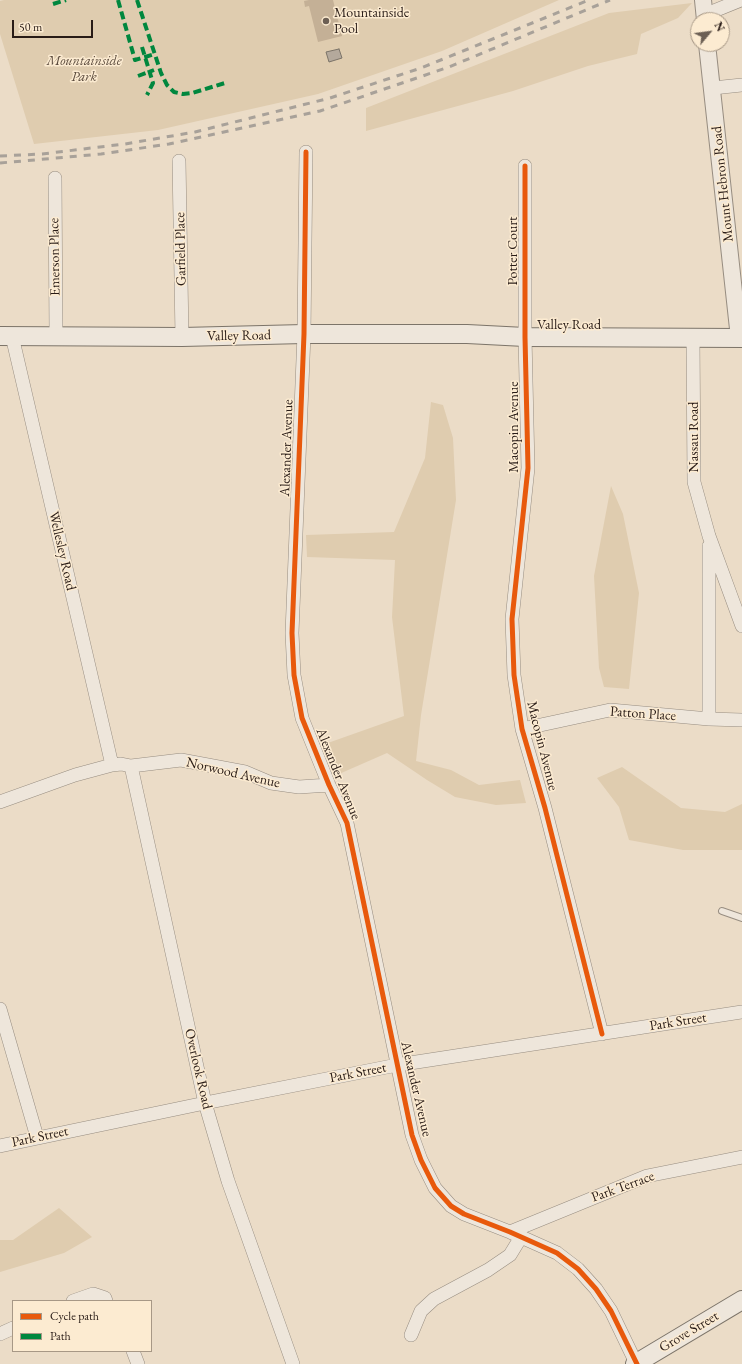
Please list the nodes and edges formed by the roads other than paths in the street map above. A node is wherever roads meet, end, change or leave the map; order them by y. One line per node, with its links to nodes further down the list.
1 (741, 0): 2 (street)
2 (704, 12)
3 (709, 52): 5 (street, Mount Hebron Road)
4 (742, 85): 5 (street)
5 (713, 88): 16 (street, Mount Hebron Road)
6 (306, 152): 10 (street, Alexander Avenue)
7 (179, 161): 13 (street, Garfield Place)
8 (525, 166): 14 (street, Potter Court)
9 (55, 178): 11 (street, Emerson Place)
10 (304, 334): 13 (main road, Valley Road); 14 (main road, Valley Road); 24 (street, Alexander Avenue)
11 (56, 335): 12 (main road, Valley Road); 13 (main road, Valley Road)
12 (6, 336): 22 (street, Wellesley Road)
13 (182, 337)
14 (525, 337): 15 (main road, Valley Road); 21 (street, Macopin Avenue)
15 (693, 337): 16 (main road, Valley Road); 17 (street, Nassau Road)
16 (741, 341)
17 (709, 536): 18 (street, Nassau Road); 19 (street, Nassau Road)
18 (742, 626)
19 (709, 719): 20 (street, Patton Place); 21 (street, Patton Place)
20 (742, 720)
21 (522, 729): 30 (street, Macopin Avenue)
22 (112, 765): 23 (street, Norwood Avenue); 25 (street, Norwood Avenue)
23 (131, 766): 24 (street, Norwood Avenue); 32 (street, Overlook Road)
24 (329, 785): 31 (street, Alexander Avenue)
25 (0, 802)
26 (722, 911): 27 (lane)
27 (742, 918)
28 (0, 1009): 33 (street)
29 (742, 1012): 30 (street, Park Street)
30 (602, 1034): 31 (street, Park Street)
31 (397, 1065): 32 (street, Park Street); 36 (street, Alexander Avenue)
32 (205, 1103): 33 (street, Park Street); 45 (street, Overlook Road)
33 (37, 1137): 34 (street, Park Street)
34 (0, 1146)
35 (742, 1157): 36 (street, Park Terrace)
36 (515, 1234): 42 (street); 46 (street, Alexander Avenue)
37 (76, 1300): 38 (street)
38 (105, 1300)
39 (742, 1300): 46 (main road, Grove Street)
40 (12, 1328): 41 (street)
41 (0, 1334)
42 (411, 1335)
43 (133, 1352): 44 (street)
44 (138, 1364)
45 (293, 1364)
46 (636, 1364)

